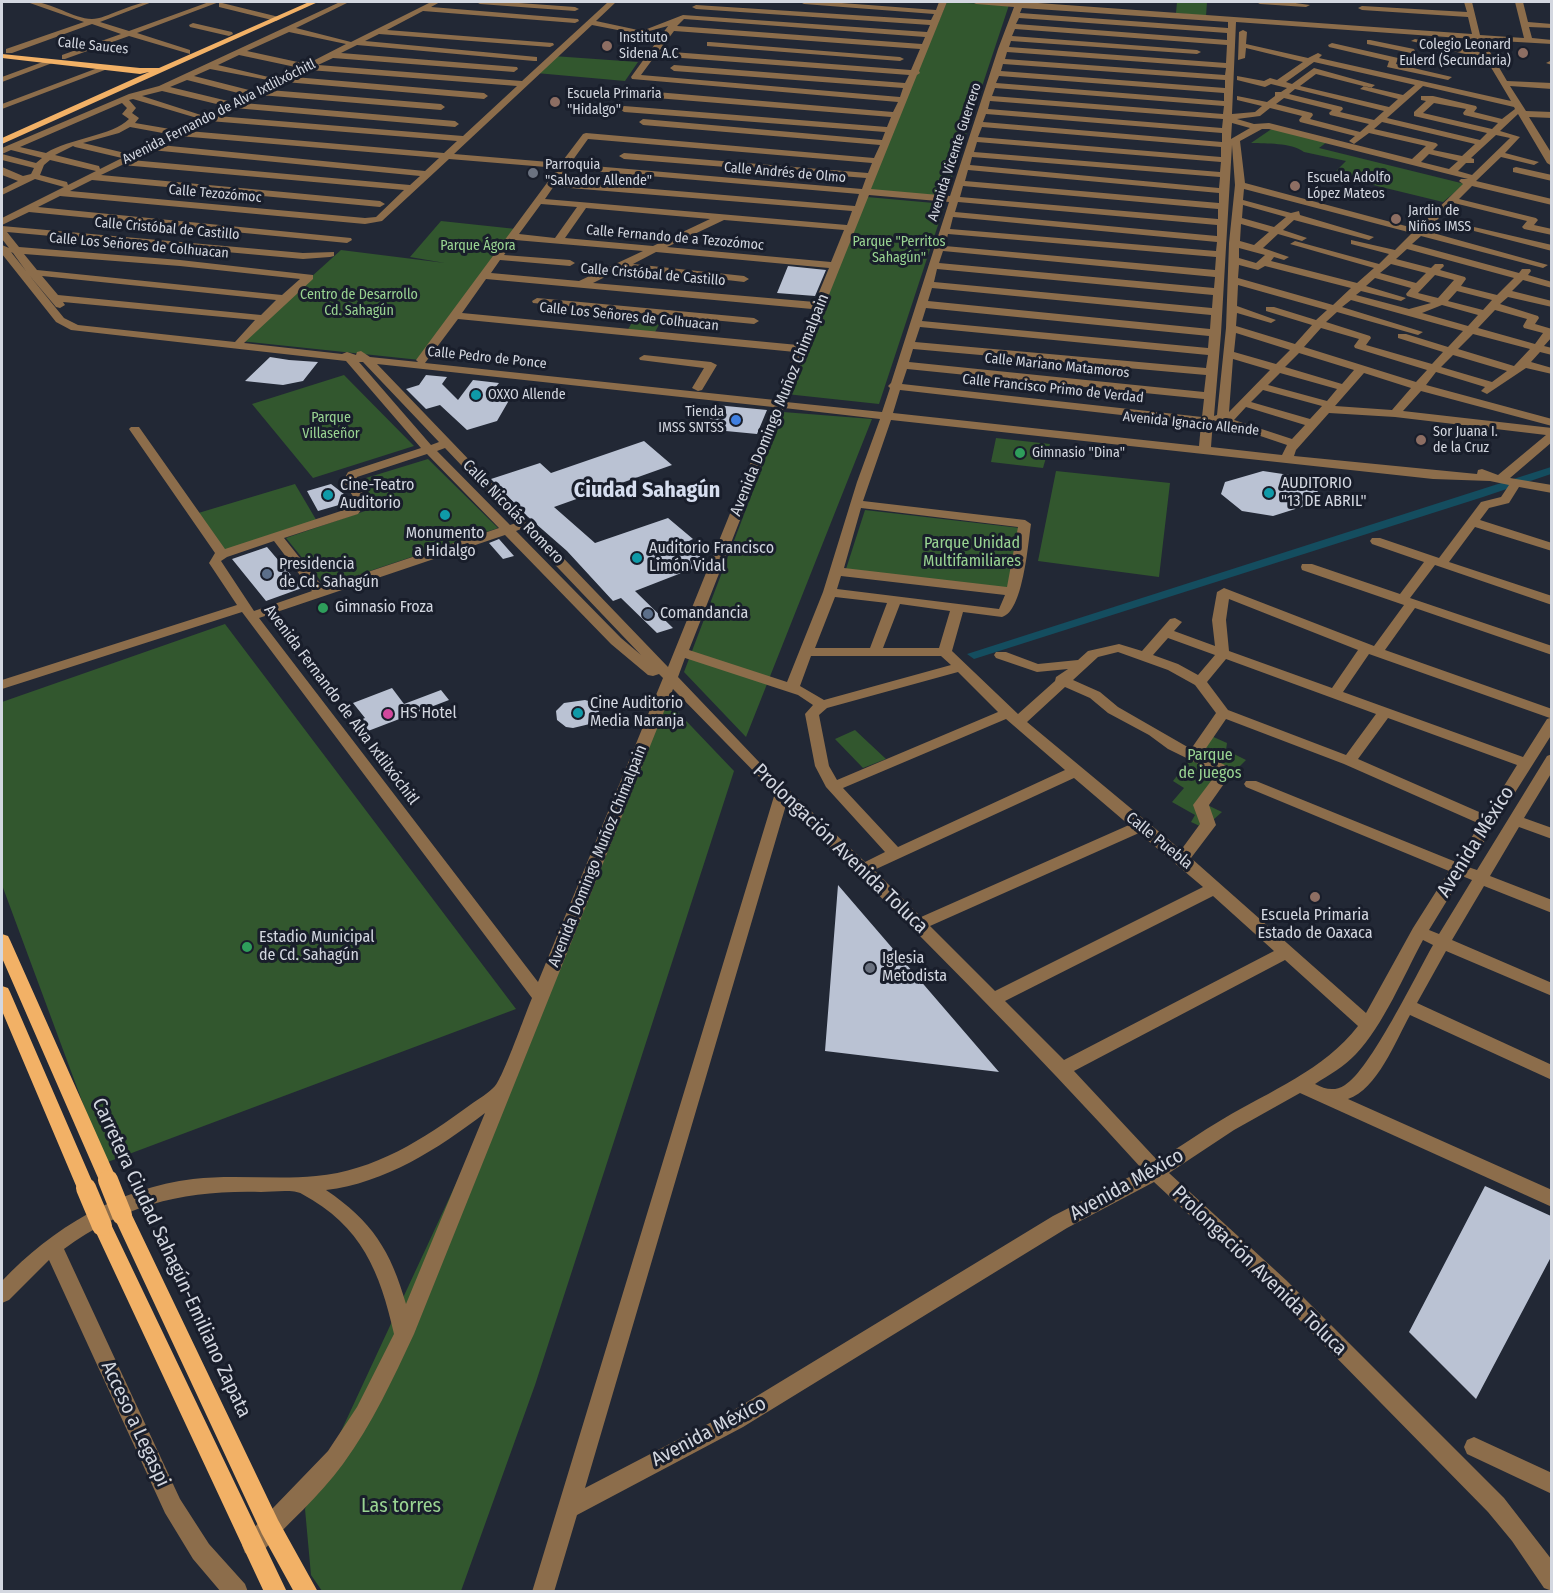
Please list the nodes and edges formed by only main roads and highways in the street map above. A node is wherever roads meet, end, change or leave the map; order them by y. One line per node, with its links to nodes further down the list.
1 (302, 2): 3 (main road)
2 (314, 2): 3 (main road)
3 (272, 17): 5 (main road); 5 (main road)
4 (4, 53): 6 (main road, Calle Sauces); 6 (main road, Calle Sauces)
5 (187, 55): 6 (main road, Calle Sauces); 7 (main road); 9 (main road)
6 (123, 67): 7 (main road); 8 (main road, Calle Sauces)
7 (150, 70): 8 (main road); 9 (main road)
8 (128, 79): 10 (main road)
9 (110, 94): 11 (main road)
10 (2, 135)
11 (4, 147)
12 (2, 940): 15 (main road, Carretera Ciudad Sahagún-Emiliano Zapata, bridge)
13 (2, 992): 14 (main road, bridge)
14 (276, 1592)
15 (306, 1592)

